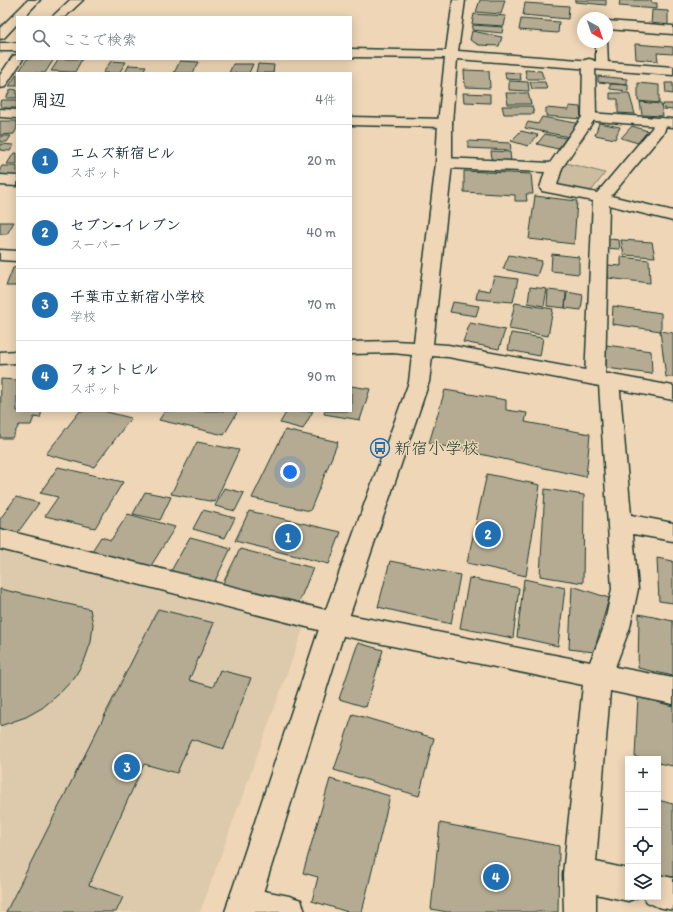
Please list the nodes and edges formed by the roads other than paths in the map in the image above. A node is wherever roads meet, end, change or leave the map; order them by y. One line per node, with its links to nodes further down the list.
1 (77, 0): 5 (street)
2 (459, 0): 14 (street)
3 (33, 1): 4 (street)
4 (18, 16)
5 (59, 16)
6 (16, 19): 9 (street)
7 (613, 25): 8 (street)
8 (673, 30)
9 (0, 35)
10 (0, 46): 11 (street)
11 (16, 47)
12 (600, 48): 16 (street)
13 (352, 53): 14 (street)
14 (452, 55): 16 (street); 23 (street)
15 (16, 60): 18 (street)
16 (595, 64): 17 (street); 21 (street)
17 (673, 71)
18 (0, 84)
19 (0, 113): 20 (street)
20 (16, 114)
21 (589, 117): 24 (street); 26 (street)
22 (352, 121): 23 (street)
23 (445, 122): 25 (street)
24 (667, 122): 29 (street)
25 (444, 163): 26 (street); 34 (street)
26 (554, 168): 29 (street)
27 (0, 180): 28 (street)
28 (16, 181)
29 (601, 198): 30 (street); 37 (street)
30 (673, 216)
31 (0, 255): 32 (street)
32 (16, 256)
33 (352, 348): 34 (street)
34 (423, 348): 37 (street); 42 (street)
35 (16, 357): 36 (street)
36 (0, 358)
37 (602, 380): 38 (street); 39 (street)
38 (673, 393)
39 (619, 522): 40 (street); 43 (street)
40 (673, 532)
41 (0, 539): 42 (street)
42 (334, 623): 43 (street); 49 (street)
43 (598, 676): 44 (street); 45 (street)
44 (673, 691)
45 (579, 874): 46 (street); 51 (street)
46 (625, 884)
47 (661, 892): 48 (street)
48 (673, 894)
49 (242, 907): 50 (street)
50 (290, 912)
51 (580, 912)

